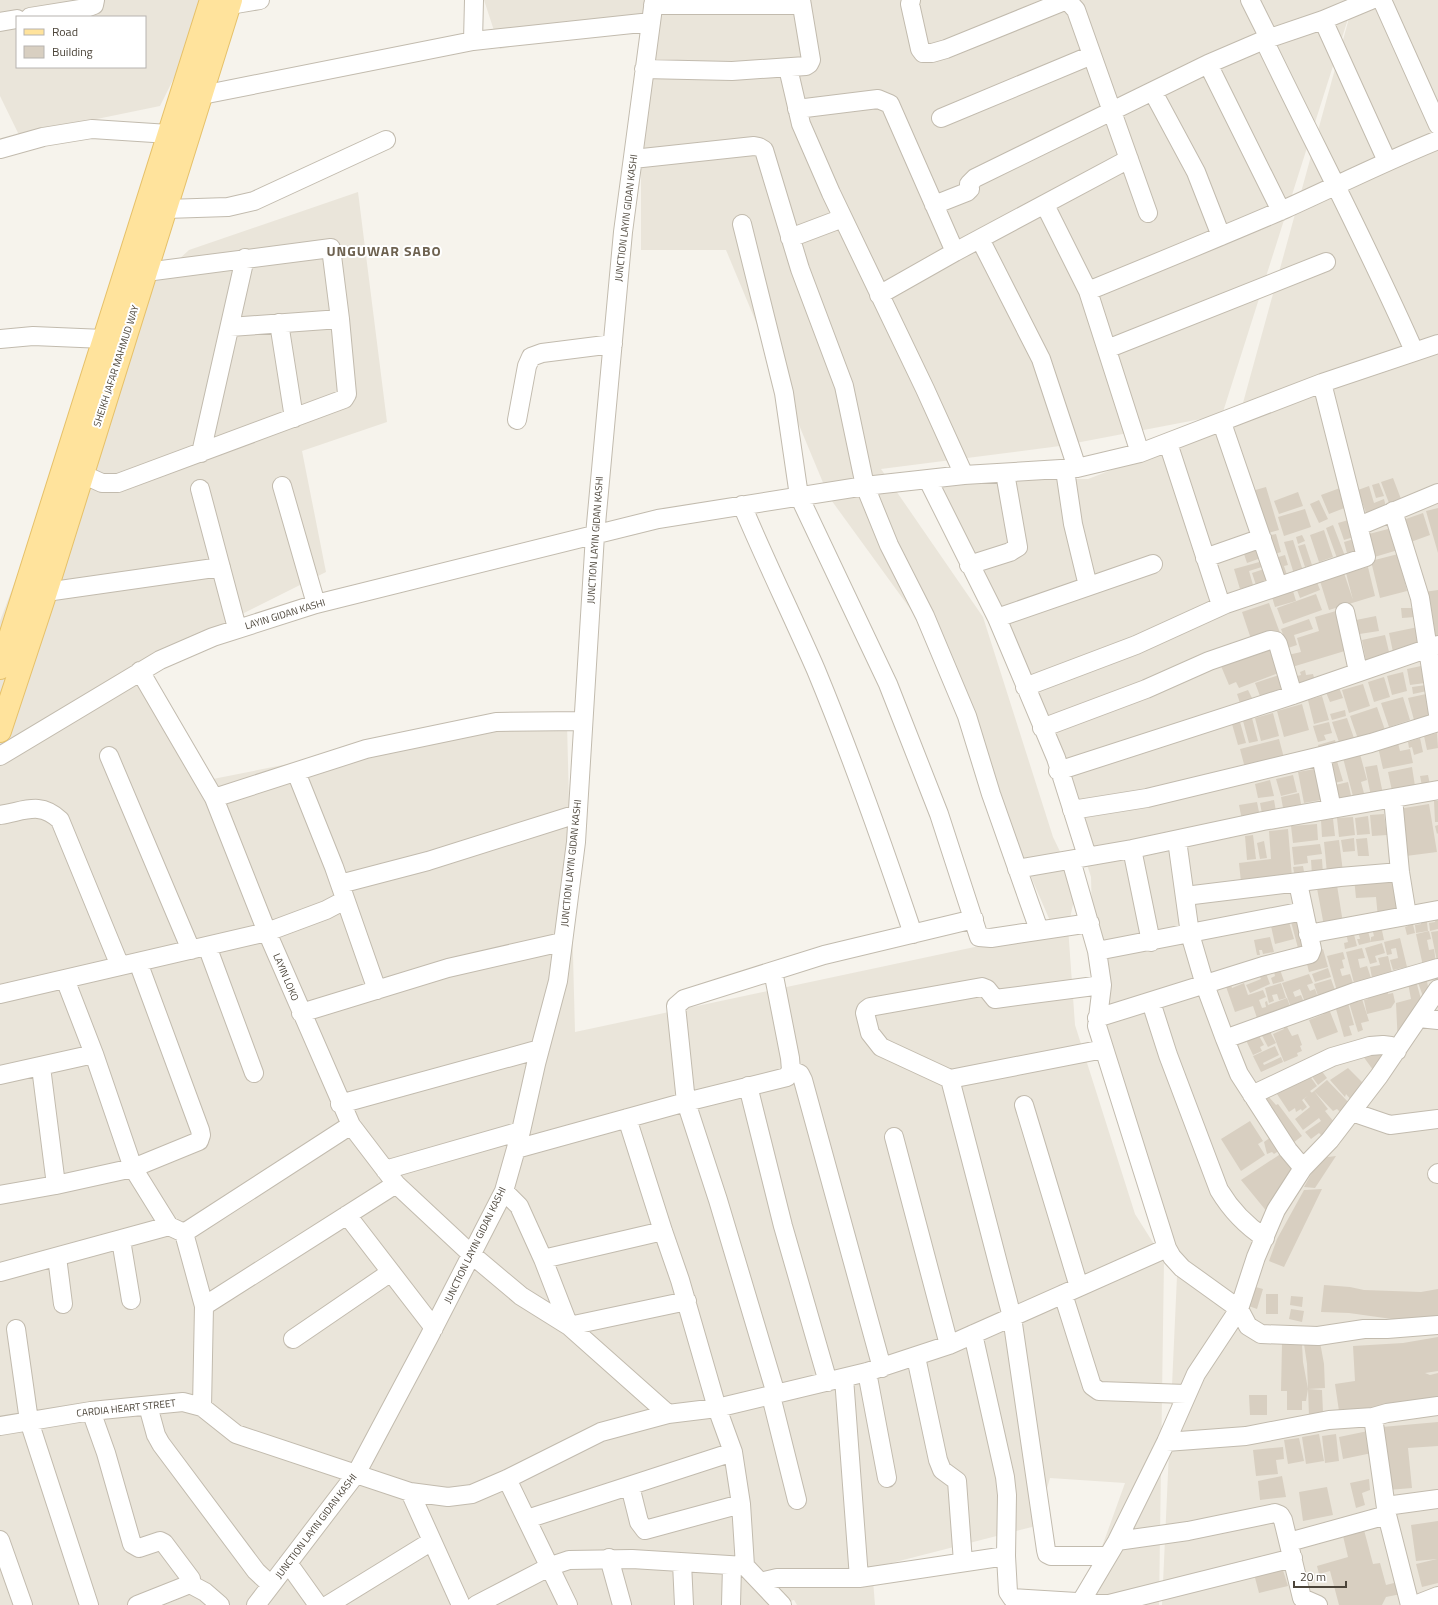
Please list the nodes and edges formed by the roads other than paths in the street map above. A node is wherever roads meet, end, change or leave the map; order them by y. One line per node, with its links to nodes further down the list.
1 (95, 0): 12 (street)
2 (260, 0): 9 (street)
3 (474, 0): 17 (street)
4 (911, 0): 5 (street)
5 (1067, 0): 18 (street)
6 (1250, 0): 16 (street)
7 (1371, 0): 14 (street)
8 (1382, 0): 27 (street)
9 (224, 2): 23 (main road, SHEIKH JAFAR MAHMUD WAY); 28 (main road, SHEIKH JAFAR MAHMUD WAY)
10 (802, 2): 11 (street); 20 (street)
11 (653, 9): 17 (street); 21 (street, JUNCTION LAYIN GIDAN KASHI)
12 (36, 16)
13 (16, 19): 15 (street)
14 (1323, 20): 16 (street); 34 (street)
15 (0, 22)
16 (1267, 39): 19 (street); 35 (street)
17 (473, 41): 23 (street)
18 (1092, 55): 25 (street); 26 (street)
19 (1208, 64): 22 (street); 39 (street)
20 (788, 68): 21 (street); 24 (street)
21 (644, 69): 32 (street, JUNCTION LAYIN GIDAN KASHI)
22 (1153, 92): 25 (street); 43 (street)
23 (202, 95): 38 (main road, SHEIKH JAFAR MAHMUD WAY)
24 (797, 109): 36 (street); 41 (street)
25 (1113, 112): 33 (street); 36 (street)
26 (941, 118)
27 (1438, 125)
28 (169, 134): 31 (street); 56 (main road, SHEIKH JAFAR MAHMUD WAY)
29 (386, 140): 38 (street)
30 (1438, 140): 34 (street)
31 (0, 149)
32 (633, 159): 44 (street); 57 (street, JUNCTION LAYIN GIDAN KASHI)
33 (1129, 159): 37 (street); 40 (street)
34 (1387, 161): 35 (street)
35 (1335, 187): 39 (street); 60 (street)
36 (934, 204): 46 (street)
37 (1045, 204): 45 (street); 50 (street)
38 (166, 209): 49 (main road, SHEIKH JAFAR MAHMUD WAY)
39 (1281, 210): 43 (street)
40 (1148, 213)
41 (843, 218): 44 (street); 51 (street)
42 (742, 224): 77 (street)
43 (1221, 236): 50 (street)
44 (790, 238): 74 (street)
45 (980, 239): 46 (street); 68 (street)
46 (955, 252): 51 (street)
47 (245, 258): 49 (street); 52 (street); 54 (street)
48 (1326, 262): 59 (street)
49 (146, 272): 70 (main road, SHEIKH JAFAR MAHMUD WAY)
50 (1088, 291): 59 (street)
51 (879, 295): 71 (street)
52 (340, 319): 53 (street); 62 (street)
53 (279, 323): 54 (street); 62 (street)
54 (230, 326): 66 (street)
55 (0, 339): 56 (street)
56 (104, 339): 96 (main road, SHEIKH JAFAR MAHMUD WAY)
57 (613, 344): 63 (street); 81 (street, JUNCTION LAYIN GIDAN KASHI)
58 (1438, 344): 60 (street, LAYIN GIDAN KASHI)
59 (1107, 349): 67 (street)
60 (1414, 352): 61 (street, LAYIN GIDAN KASHI)
61 (1322, 383): 64 (street, LAYIN GIDAN KASHI); 80 (street)
62 (294, 418): 66 (street)
63 (517, 420)
64 (1222, 423): 65 (street, LAYIN GIDAN KASHI); 82 (street)
65 (1168, 443): 67 (street, LAYIN GIDAN KASHI); 83 (street)
66 (200, 453): 70 (street)
67 (1140, 453): 68 (street, LAYIN GIDAN KASHI)
68 (1071, 469): 69 (street, LAYIN GIDAN KASHI); 87 (street)
69 (1005, 473): 71 (street, LAYIN GIDAN KASHI); 84 (street)
70 (82, 474): 89 (main road, SHEIKH JAFAR MAHMUD WAY)
71 (964, 475): 72 (street, LAYIN GIDAN KASHI)
72 (928, 480): 74 (street, LAYIN GIDAN KASHI); 84 (street)
73 (282, 486): 90 (street)
74 (865, 486): 77 (street, LAYIN GIDAN KASHI); 121 (street)
75 (200, 489): 86 (street)
76 (1438, 492): 79 (street)
77 (799, 496): 78 (street, LAYIN GIDAN KASHI); 129 (street)
78 (742, 505): 81 (street, LAYIN GIDAN KASHI); 133 (street)
79 (1393, 511): 80 (street); 95 (street)
80 (1359, 526): 88 (street)
81 (595, 535): 90 (street, LAYIN GIDAN KASHI); 102 (street, JUNCTION LAYIN GIDAN KASHI)
82 (1262, 538): 83 (street); 88 (street)
83 (1205, 558): 91 (street)
84 (969, 564): 93 (street)
85 (1153, 564): 87 (street)
86 (221, 567): 89 (street); 94 (street)
87 (1088, 586): 93 (street)
88 (1278, 586): 91 (street)
89 (46, 592): 105 (main road, SHEIKH JAFAR MAHMUD WAY)
90 (316, 604): 94 (street, LAYIN GIDAN KASHI)
91 (1226, 604): 99 (street)
92 (1344, 612): 98 (street)
93 (997, 618): 99 (street)
94 (237, 628): 97 (street, LAYIN GIDAN KASHI)
95 (1433, 646): 98 (street); 101 (street)
96 (0, 668)
97 (140, 671): 106 (street, LAYIN GIDAN KASHI); 112 (street, LAYIN LOKO)
98 (1358, 671): 100 (street)
99 (1025, 687): 104 (street)
100 (1293, 695): 104 (street); 109 (street)
101 (1438, 714)
102 (583, 721): 110 (street); 116 (street, JUNCTION LAYIN GIDAN KASHI)
103 (1438, 722): 108 (street)
104 (1042, 728): 109 (street)
105 (0, 731)
106 (0, 756)
107 (109, 756): 138 (street)
108 (1321, 756): 114 (street); 115 (street)
109 (1058, 771): 115 (street)
110 (296, 772): 112 (street); 124 (street)
111 (1438, 790): 113 (street)
112 (214, 798): 132 (street, LAYIN LOKO)
113 (1393, 798): 114 (street); 122 (street)
114 (1332, 809): 118 (street)
115 (1072, 810): 120 (street)
116 (577, 814): 124 (street); 136 (street, JUNCTION LAYIN GIDAN KASHI)
117 (0, 815): 141 (street)
118 (1177, 840): 119 (street); 125 (street)
119 (1132, 849): 120 (street); 137 (street)
120 (1079, 858): 121 (street); 130 (street)
121 (1017, 868): 131 (street)
122 (1400, 872): 123 (street); 128 (street)
123 (1298, 883): 125 (street); 127 (street)
124 (342, 892): 132 (street); 148 (street)
125 (1185, 896): 134 (street)
126 (1438, 910): 128 (street)
127 (1304, 911): 134 (street); 135 (street)
128 (1407, 915): 135 (street)
129 (974, 919): 131 (street); 133 (street)
130 (1090, 923): 131 (street); 139 (street)
131 (1039, 930)
132 (267, 932): 138 (street); 151 (street, LAYIN LOKO)
133 (913, 934): 143 (street)
134 (1190, 934): 137 (street); 146 (street)
135 (1308, 934): 146 (street)
136 (562, 942): 148 (street); 156 (street, JUNCTION LAYIN GIDAN KASHI)
137 (1151, 942): 139 (street)
138 (199, 948): 140 (street); 162 (street)
139 (1097, 951): 145 (street)
140 (138, 962): 141 (street); 177 (street)
141 (120, 966): 144 (street)
142 (1438, 968): 155 (street)
143 (773, 971): 161 (street); 167 (street)
144 (65, 979): 149 (street); 159 (street)
145 (1102, 985): 152 (street); 164 (street)
146 (1205, 985): 150 (street); 155 (street)
147 (1438, 989): 153 (street)
148 (377, 990): 151 (street)
149 (0, 994)
150 (1151, 1002): 152 (street); 187 (street)
151 (301, 1013): 168 (street, LAYIN LOKO)
152 (1097, 1018): 157 (street)
153 (1419, 1018): 154 (street); 158 (street)
154 (1438, 1020)
155 (1226, 1039): 166 (street)
156 (540, 1049): 168 (street); 174 (street, JUNCTION LAYIN GIDAN KASHI)
157 (1104, 1049): 164 (street); 189 (street)
158 (1397, 1051): 166 (street); 170 (street)
159 (94, 1054): 160 (street); 177 (street)
160 (40, 1067): 163 (street); 181 (street)
161 (791, 1070): 165 (street); 210 (street)
162 (254, 1073)
163 (0, 1075)
164 (950, 1079): 201 (street)
165 (748, 1086): 167 (street); 211 (street)
166 (1252, 1095): 178 (street)
167 (686, 1102): 171 (street); 213 (street)
168 (340, 1104): 173 (street, LAYIN LOKO)
169 (1024, 1105): 195 (street)
170 (1352, 1112): 172 (street); 178 (street)
171 (627, 1118): 176 (street); 186 (street)
172 (1438, 1119)
173 (351, 1125): 179 (street, LAYIN LOKO); 185 (street)
174 (521, 1131): 176 (street, JUNCTION LAYIN GIDAN KASHI); 179 (street)
175 (894, 1137): 208 (street)
176 (516, 1149): 182 (street, JUNCTION LAYIN GIDAN KASHI)
177 (133, 1168): 181 (street); 185 (street)
178 (1303, 1168): 187 (street)
179 (384, 1170): 180 (street, LAYIN LOKO)
180 (396, 1184): 184 (street); 190 (street, LAYIN LOKO)
181 (56, 1186): 183 (street)
182 (504, 1191): 190 (street, JUNCTION LAYIN GIDAN KASHI); 192 (street)
183 (0, 1195)
184 (348, 1215): 194 (street); 199 (street)
185 (176, 1230): 188 (street); 199 (street)
186 (663, 1231): 192 (street); 197 (street)
187 (1264, 1238): 200 (street)
188 (121, 1240): 191 (street); 196 (street)
189 (1167, 1248): 195 (street, CARDIA HEART STREET); 200 (street)
190 (471, 1254): 203 (street, LAYIN LOKO); 204 (street, JUNCTION LAYIN GIDAN KASHI)
191 (57, 1257): 193 (street); 198 (street)
192 (543, 1259): 203 (street)
193 (0, 1272)
194 (391, 1272): 204 (street); 207 (street)
195 (1071, 1291): 201 (street, CARDIA HEART STREET); 212 (street)
196 (131, 1300)
197 (687, 1302): 203 (street); 217 (street)
198 (63, 1304)
199 (204, 1306): 216 (street)
200 (1239, 1309): 202 (street); 212 (street)
201 (1012, 1317): 206 (street, CARDIA HEART STREET); 237 (street)
202 (1438, 1325)
203 (569, 1326): 219 (street, LAYIN LOKO)
204 (434, 1328): 225 (street, JUNCTION LAYIN GIDAN KASHI)
205 (16, 1329): 221 (street)
206 (973, 1334): 208 (street, CARDIA HEART STREET); 239 (street)
207 (293, 1339)
208 (949, 1345): 209 (street, CARDIA HEART STREET)
209 (916, 1357): 210 (street, CARDIA HEART STREET); 241 (street)
210 (875, 1370): 211 (street, CARDIA HEART STREET); 226 (street)
211 (836, 1380): 213 (street, CARDIA HEART STREET); 246 (street)
212 (1186, 1394): 223 (street)
213 (774, 1395): 217 (street, CARDIA HEART STREET); 231 (street)
214 (148, 1406): 216 (street, CARDIA HEART STREET); 218 (street, CARDIA HEART STREET); 250 (street)
215 (1438, 1406): 220 (street)
216 (202, 1407): 225 (street, CARDIA HEART STREET)
217 (717, 1408): 219 (street, CARDIA HEART STREET); 224 (street)
218 (91, 1411): 221 (street, CARDIA HEART STREET); 249 (street)
219 (668, 1414): 227 (street, CARDIA HEART STREET)
220 (1373, 1417): 223 (street); 233 (street)
221 (29, 1422): 222 (street, CARDIA HEART STREET); 255 (street)
222 (0, 1426)
223 (1166, 1442): 237 (street)
224 (733, 1452): 228 (street); 232 (street)
225 (356, 1474): 229 (street, CARDIA HEART STREET); 242 (street, JUNCTION LAYIN GIDAN KASHI)
226 (887, 1478)
227 (507, 1479): 229 (street, CARDIA HEART STREET); 234 (street)
228 (630, 1486): 232 (street); 234 (street)
229 (410, 1492): 236 (street)
230 (1438, 1499): 233 (street)
231 (797, 1500)
232 (741, 1504): 245 (street)
233 (1387, 1510): 238 (street); 269 (street)
234 (527, 1519): 244 (street)
235 (0, 1540): 247 (street)
236 (432, 1541): 260 (street); 261 (street)
237 (1112, 1549): 238 (street); 253 (street)
238 (1291, 1550): 252 (street); 268 (street)
239 (1006, 1556): 241 (street); 253 (street)
240 (609, 1558): 243 (street); 244 (street); 264 (street)
241 (963, 1562): 246 (street)
242 (288, 1563): 250 (street, JUNCTION LAYIN GIDAN KASHI); 259 (street)
243 (682, 1563): 245 (street); 265 (street)
244 (551, 1566): 262 (street); 263 (street)
245 (738, 1566): 248 (street); 266 (street)
246 (859, 1578): 248 (street)
247 (7, 1581): 254 (street)
248 (760, 1582): 267 (street)
249 (190, 1584): 256 (street); 257 (street)
250 (271, 1585): 258 (street, JUNCTION LAYIN GIDAN KASHI)
251 (1438, 1596): 270 (street)
252 (1163, 1598): 253 (street)
253 (1080, 1604)
254 (23, 1605)
255 (89, 1605)
256 (137, 1605)
257 (220, 1605)
258 (256, 1605)
259 (318, 1605)
260 (328, 1605)
261 (461, 1605)
262 (476, 1605)
263 (568, 1605)
264 (622, 1605)
265 (684, 1605)
266 (731, 1605)
267 (782, 1605)
268 (1318, 1605)
269 (1410, 1605)
270 (1415, 1605)

